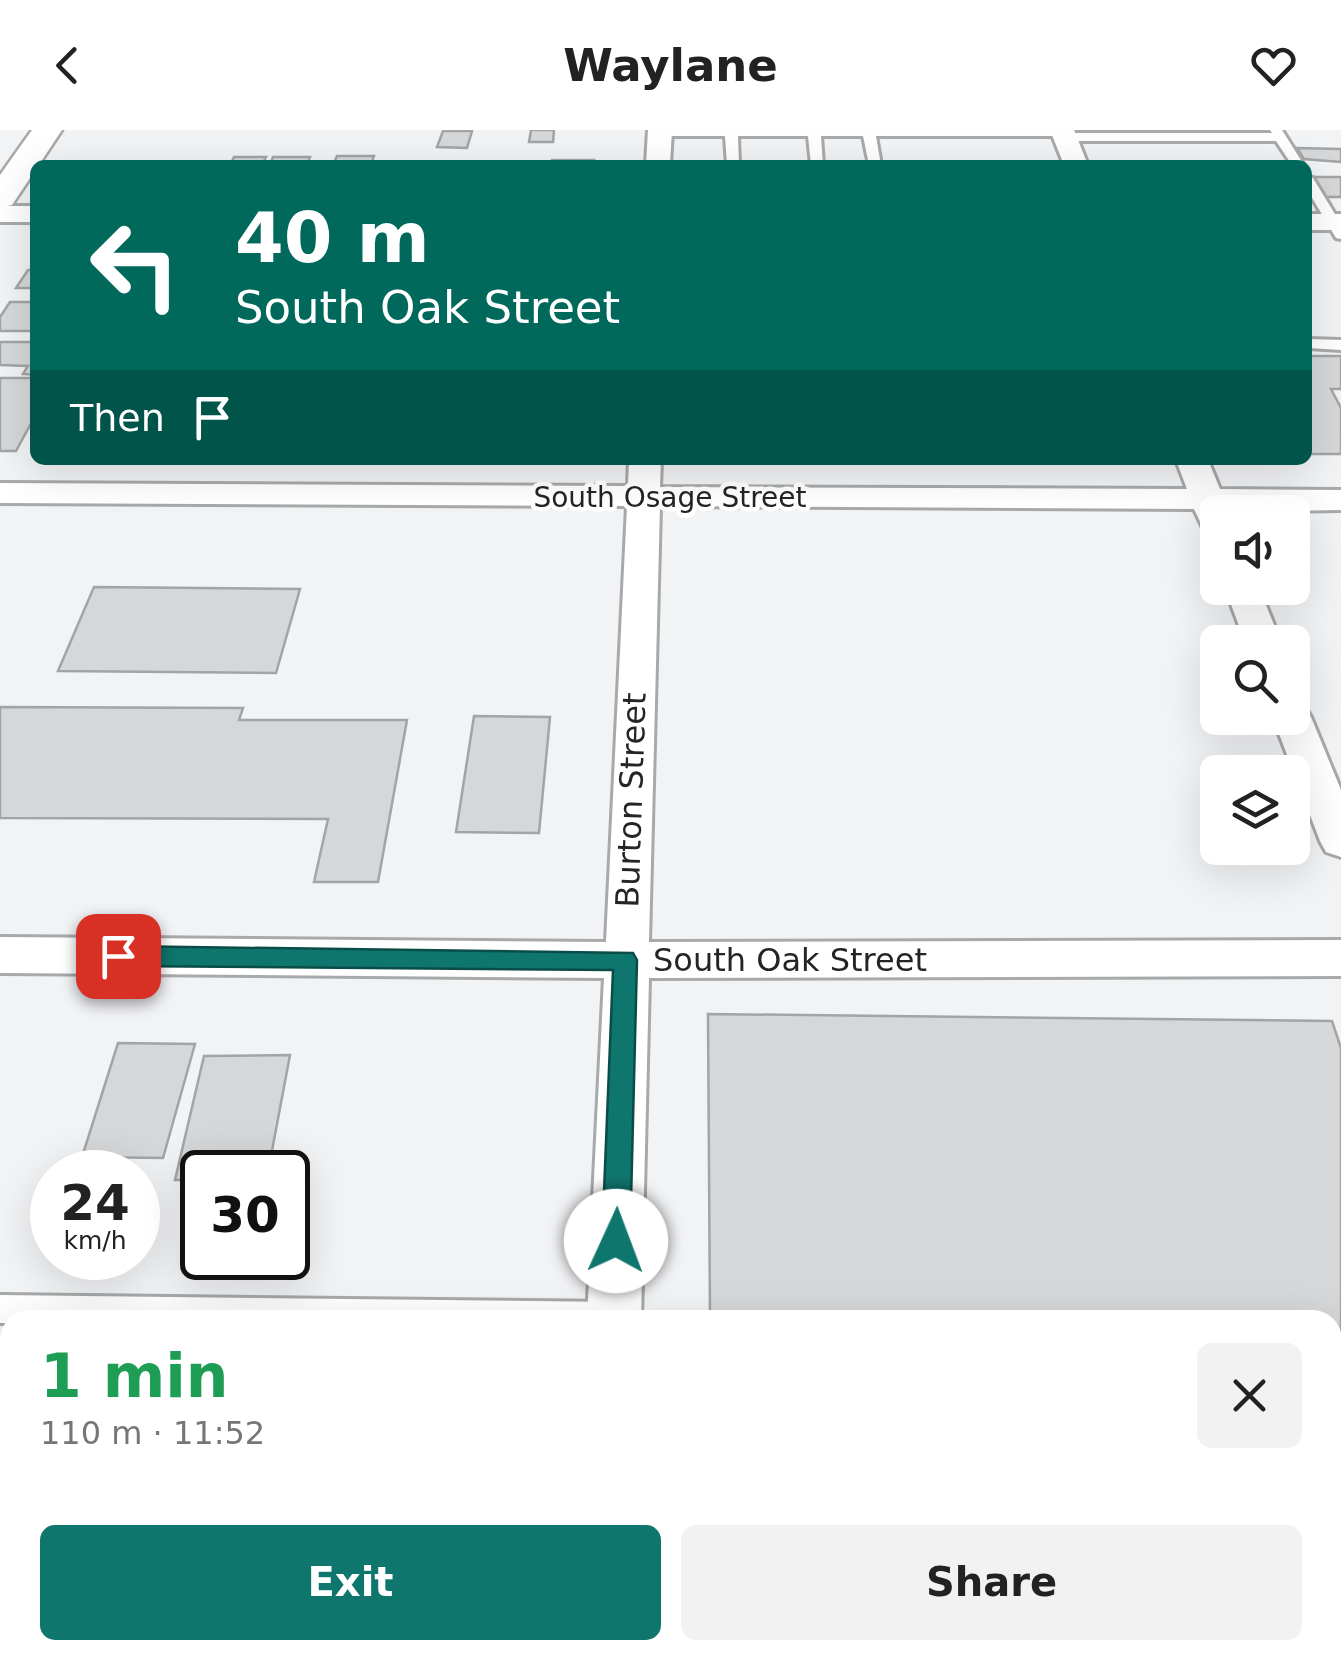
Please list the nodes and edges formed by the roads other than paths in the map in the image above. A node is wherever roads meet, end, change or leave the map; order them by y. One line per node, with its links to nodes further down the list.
1 (47, 130): 15 (street)
2 (660, 131): 3 (lane); 8 (street)
3 (731, 132): 4 (lane); 9 (lane)
4 (814, 132): 5 (lane); 10 (lane)
5 (869, 132): 6 (lane); 11 (lane)
6 (1063, 133): 7 (lane); 12 (street)
7 (1278, 134): 13 (lane)
8 (658, 160)
9 (733, 160)
10 (817, 160)
11 (874, 160)
12 (1074, 160)
13 (1295, 160)
14 (1312, 189): 18 (lane)
15 (0, 198)
16 (0, 214): 17 (street)
17 (30, 214)
18 (1330, 226)
19 (1312, 344): 20 (lane)
20 (1341, 344)
21 (1194, 465): 24 (street)
22 (645, 478): 23 (street, South Osage Street); 27 (street, South Osage Street); 32 (street, Burton Street)
23 (0, 493)
24 (1205, 495)
25 (1341, 500): 26 (street, South Osage Street)
26 (1310, 503)
27 (1200, 511)
28 (1299, 735): 29 (street)
29 (1341, 840)
30 (0, 955): 32 (street, South Oak Street)
31 (1341, 958): 32 (street, South Oak Street)
32 (625, 960): 35 (street, Burton Street)
33 (0, 1309): 34 (lane)
34 (68, 1310)
35 (614, 1310)

